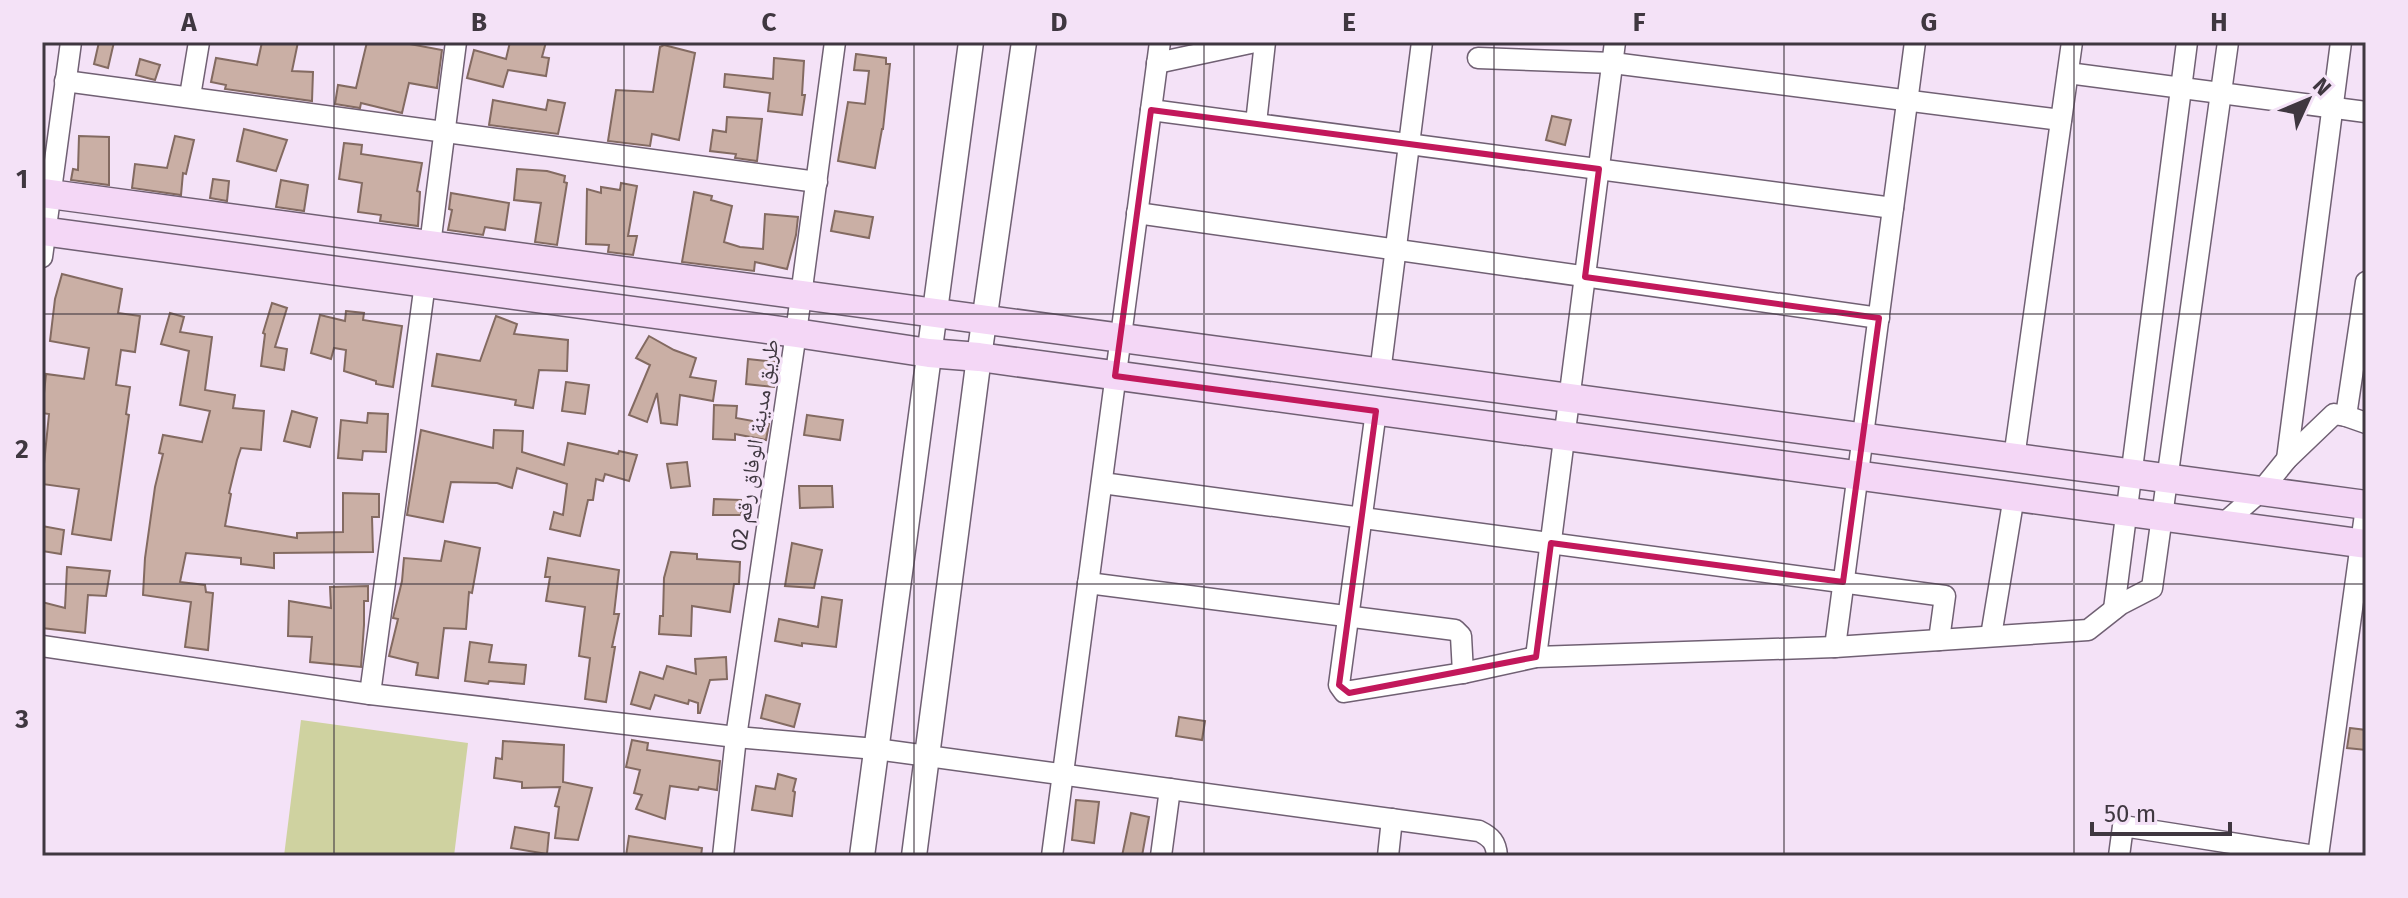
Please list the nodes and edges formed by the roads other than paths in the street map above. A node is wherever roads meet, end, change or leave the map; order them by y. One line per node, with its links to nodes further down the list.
1 (71, 42): 21 (street)
2 (199, 42): 24 (street)
3 (456, 42): 31 (street)
4 (835, 42): 34 (street, طريق مدينة الوفاق رقم 02)
5 (971, 42): 45 (street)
6 (1024, 42): 47 (street)
7 (1160, 42): 18 (street)
8 (1255, 42): 18 (street)
9 (1265, 42): 30 (street)
10 (1422, 42): 32 (street)
11 (1615, 42): 19 (street)
12 (1915, 42): 25 (street)
13 (2072, 42): 20 (street)
14 (2187, 42): 22 (street)
15 (2228, 42): 23 (street)
16 (2341, 42): 26 (street)
17 (1478, 58): 19 (street)
18 (1157, 63): 27 (street)
19 (1613, 63): 25 (street); 33 (street)
20 (2068, 73): 22 (street); 29 (street)
21 (65, 81): 24 (street); 35 (street)
22 (2181, 88): 23 (street); 62 (street)
23 (2221, 93): 26 (street); 64 (street)
24 (190, 96): 31 (street)
25 (1907, 101): 29 (street); 36 (street)
26 (2333, 108): 28 (street); 61 (street)
27 (1151, 110): 30 (street); 37 (street)
28 (2366, 112)
29 (2061, 120): 60 (street)
30 (1256, 123): 32 (street)
31 (443, 131): 34 (street); 39 (street)
32 (1409, 144): 33 (street); 40 (street)
33 (1599, 169): 36 (street); 41 (street)
34 (817, 182): 44 (street, طريق مدينة الوفاق رقم 02)
35 (47, 194): 38 (street); 39 (main road)
36 (1893, 208): 46 (street)
37 (1137, 213): 40 (street); 49 (street)
38 (43, 240): 42 (main road)
39 (430, 245): 44 (main road)
40 (1395, 249): 41 (street); 52 (street)
41 (1585, 277): 46 (street); 54 (street)
42 (425, 283): 48 (main road); 86 (street)
43 (2366, 286): 56 (street)
44 (801, 295): 45 (main road); 48 (street, طريق مدينة الوفاق رقم 02)
45 (933, 313): 47 (main road); 50 (street)
46 (1879, 318): 59 (street)
47 (984, 319): 49 (main road); 51 (street)
48 (796, 333): 50 (main road); 87 (street, طريق مدينة الوفاق رقم 02)
49 (1120, 338): 52 (main road); 53 (street)
50 (929, 353): 51 (main road); 88 (street)
51 (979, 357): 53 (main road); 89 (street)
52 (1380, 373): 54 (main road)
53 (1115, 376): 55 (main road); 65 (street)
54 (1570, 398): 58 (street); 59 (main road)
55 (1376, 411): 58 (main road); 71 (street)
56 (2346, 416): 57 (street); 61 (street)
57 (2366, 423)
58 (1565, 436): 63 (main road); 73 (street)
59 (1863, 437): 60 (main road); 63 (street)
60 (2014, 458): 62 (main road)
61 (2287, 459): 66 (street)
62 (2131, 474): 64 (main road); 69 (street)
63 (1858, 475): 67 (main road); 75 (street)
64 (2167, 478): 66 (main road); 70 (street)
65 (1102, 483): 71 (street); 76 (street)
66 (2261, 491): 68 (main road); 72 (street)
67 (2014, 496): 69 (main road); 80 (street)
68 (2366, 506): 74 (street)
69 (2126, 512): 70 (main road); 77 (street)
70 (2162, 516): 72 (main road); 77 (street)
71 (1362, 518): 73 (street); 78 (street)
72 (2222, 525): 74 (main road)
73 (1551, 543): 75 (street); 84 (street)
74 (2364, 544): 79 (street)
75 (1843, 582): 81 (street); 83 (street)
76 (1088, 583): 78 (street); 90 (street)
77 (2114, 609): 80 (street)
78 (1348, 616): 85 (street); 85 (street)
79 (2358, 619): 101 (street)
80 (1991, 636): 81 (street)
81 (1939, 640): 83 (street)
82 (42, 646): 86 (street)
83 (1835, 647): 84 (street)
84 (1536, 657): 85 (street)
85 (1463, 673)
86 (370, 694): 87 (street)
87 (736, 737): 88 (street); 93 (street, طريق مدينة الوفاق رقم 02)
88 (876, 749): 89 (street); 94 (street)
89 (927, 756): 90 (street); 95 (street)
90 (1061, 774): 91 (street); 96 (street)
91 (1170, 789): 92 (street); 97 (street)
92 (1392, 819): 98 (street); 99 (street)
93 (723, 856)
94 (862, 856)
95 (914, 856)
96 (1052, 856)
97 (1161, 856)
98 (1388, 856)
99 (1497, 856)
100 (2119, 856): 101 (street)
101 (2316, 856)

